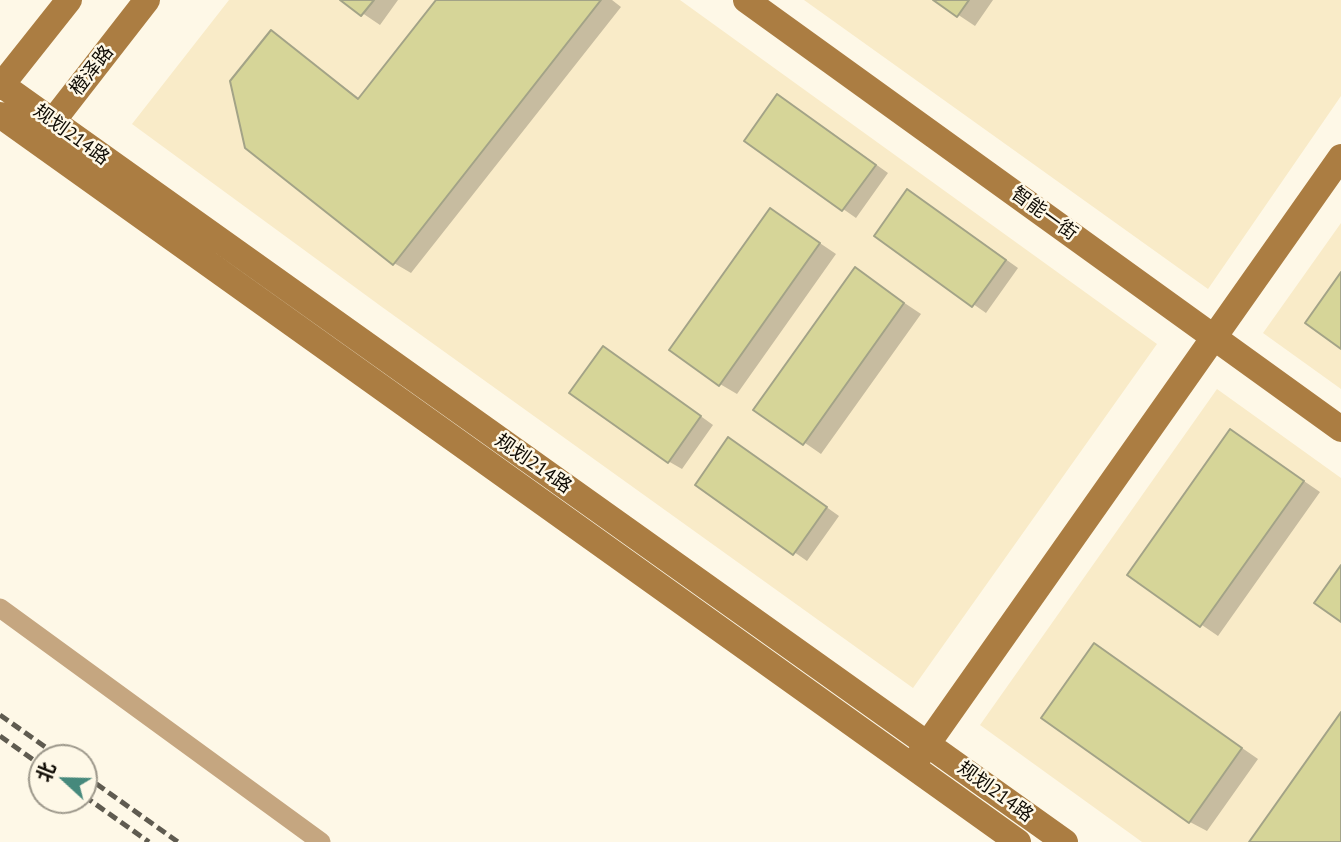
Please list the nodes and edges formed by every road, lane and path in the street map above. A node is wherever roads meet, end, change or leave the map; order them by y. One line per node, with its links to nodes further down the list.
1 (69, 0): 4 (main road)
2 (147, 0): 6 (main road, 橙泽路)
3 (746, 0): 8 (main road, 智能一街)
4 (1, 86): 6 (main road, 规划214路)
5 (0, 115): 6 (main road, 规划214路)
6 (44, 132): 11 (main road, 规划214路); 12 (main road, 规划214路)
7 (1341, 157): 8 (main road)
8 (1213, 337): 9 (main road, 智能一街); 11 (main road)
9 (1341, 429)
10 (0, 608): 13 (street)
11 (927, 743): 12 (main road); 15 (main road, 规划214路)
12 (912, 766): 14 (main road, 规划214路)
13 (321, 842)
14 (1018, 842)
15 (1065, 842)

